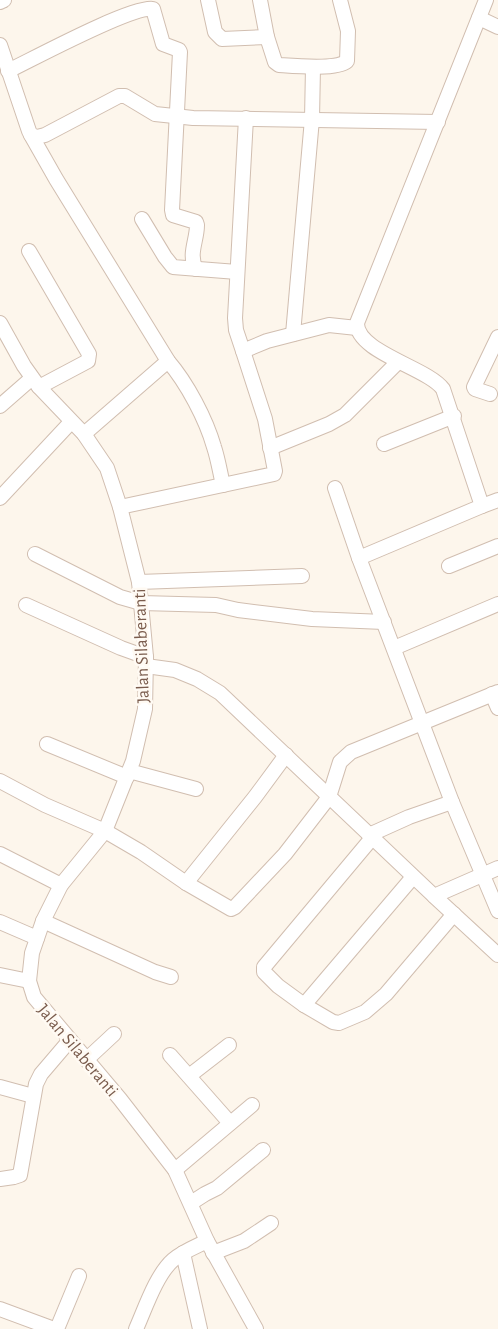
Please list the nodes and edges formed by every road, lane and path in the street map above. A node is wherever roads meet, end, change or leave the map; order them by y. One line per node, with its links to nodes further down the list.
1 (4, 0): 6 (street)
2 (208, 0): 9 (street)
3 (260, 0): 9 (street)
4 (340, 0): 11 (street)
5 (486, 0): 7 (street)
6 (0, 2)
7 (479, 18): 8 (street); 16 (street)
8 (498, 28)
9 (267, 37): 11 (street)
10 (0, 45): 12 (street)
11 (313, 67): 15 (street)
12 (8, 71): 13 (street); 17 (street)
13 (177, 116): 14 (street); 17 (street); 20 (street)
14 (246, 118): 15 (street); 21 (street)
15 (312, 119): 16 (street); 24 (street)
16 (438, 122): 23 (street)
17 (31, 135): 28 (street)
18 (142, 219): 20 (street)
19 (29, 251): 30 (street)
20 (196, 268): 21 (street)
21 (237, 272): 26 (street)
22 (1, 327): 30 (street, Jalan Silaberanti)
23 (357, 328): 24 (street); 29 (street)
24 (293, 334): 26 (street)
25 (498, 337): 27 (street)
26 (243, 351): 37 (street)
27 (494, 352): 31 (street)
28 (168, 362): 35 (street); 38 (street)
29 (398, 362): 33 (street); 37 (street)
30 (35, 382): 32 (street); 34 (street, Jalan Silaberanti)
31 (490, 394)
32 (0, 406)
33 (454, 416): 36 (street); 41 (street)
34 (71, 422): 35 (street, Jalan Silaberanti); 40 (street)
35 (84, 434): 42 (street, Jalan Silaberanti)
36 (384, 444)
37 (270, 448): 38 (street)
38 (223, 485): 42 (street)
39 (335, 488): 45 (street)
40 (0, 498)
41 (493, 504): 45 (street)
42 (120, 507): 48 (street, Jalan Silaberanti)
43 (498, 546): 46 (street)
44 (35, 554): 49 (street)
45 (359, 558): 52 (street)
46 (450, 566)
47 (302, 576): 48 (street)
48 (139, 582): 49 (street, Jalan Silaberanti)
49 (141, 603): 52 (street); 54 (street, Jalan Silaberanti)
50 (498, 604): 53 (street)
51 (26, 605): 54 (street)
52 (384, 622): 53 (street)
53 (394, 648): 57 (street)
54 (146, 661): 59 (street); 60 (street, Jalan Silaberanti)
55 (495, 693): 56 (street); 57 (street)
56 (498, 708)
57 (422, 722): 63 (street); 64 (street)
58 (47, 744): 60 (street)
59 (286, 755): 63 (street); 71 (street)
60 (128, 774): 62 (street); 65 (street, Jalan Silaberanti)
61 (0, 781): 65 (street)
62 (196, 789)
63 (328, 797): 66 (street); 71 (street)
64 (452, 802): 66 (street); 69 (street)
65 (105, 831): 71 (street); 72 (street, Jalan Silaberanti)
66 (371, 837): 70 (street); 83 (street)
67 (0, 854): 72 (street)
68 (498, 868): 69 (street)
69 (483, 874): 73 (street); 74 (street)
70 (414, 877): 73 (street); 83 (street)
71 (186, 883)
72 (61, 884): 76 (street, Jalan Silaberanti)
73 (434, 896): 75 (street)
74 (498, 912)
75 (454, 914): 79 (street); 83 (street)
76 (43, 921): 78 (street, Jalan Silaberanti); 81 (street)
77 (0, 922): 78 (street)
78 (37, 938): 82 (street, Jalan Silaberanti)
79 (498, 955)
80 (0, 975): 82 (street)
81 (170, 978)
82 (29, 981): 85 (street, Jalan Silaberanti)
83 (304, 1004)
84 (114, 1034): 88 (street)
85 (70, 1040): 88 (street, Jalan Silaberanti); 91 (street)
86 (229, 1045): 89 (street)
87 (170, 1055): 89 (street)
88 (86, 1060): 95 (street, Jalan Silaberanti)
89 (188, 1076): 93 (street)
90 (0, 1087): 91 (street)
91 (33, 1096): 96 (street)
92 (252, 1105): 93 (street)
93 (230, 1123): 95 (street)
94 (263, 1150): 97 (street)
95 (175, 1170): 97 (street, Jalan Silaberanti)
96 (0, 1179)
97 (191, 1203): 99 (street, Jalan Silaberanti)
98 (271, 1223): 99 (street)
99 (210, 1247): 100 (street); 106 (street, Jalan Silaberanti)
100 (183, 1254): 104 (street); 105 (street)
101 (79, 1276): 103 (street)
102 (0, 1310): 103 (street)
103 (56, 1329)
104 (136, 1329)
105 (200, 1329)
106 (256, 1329)

